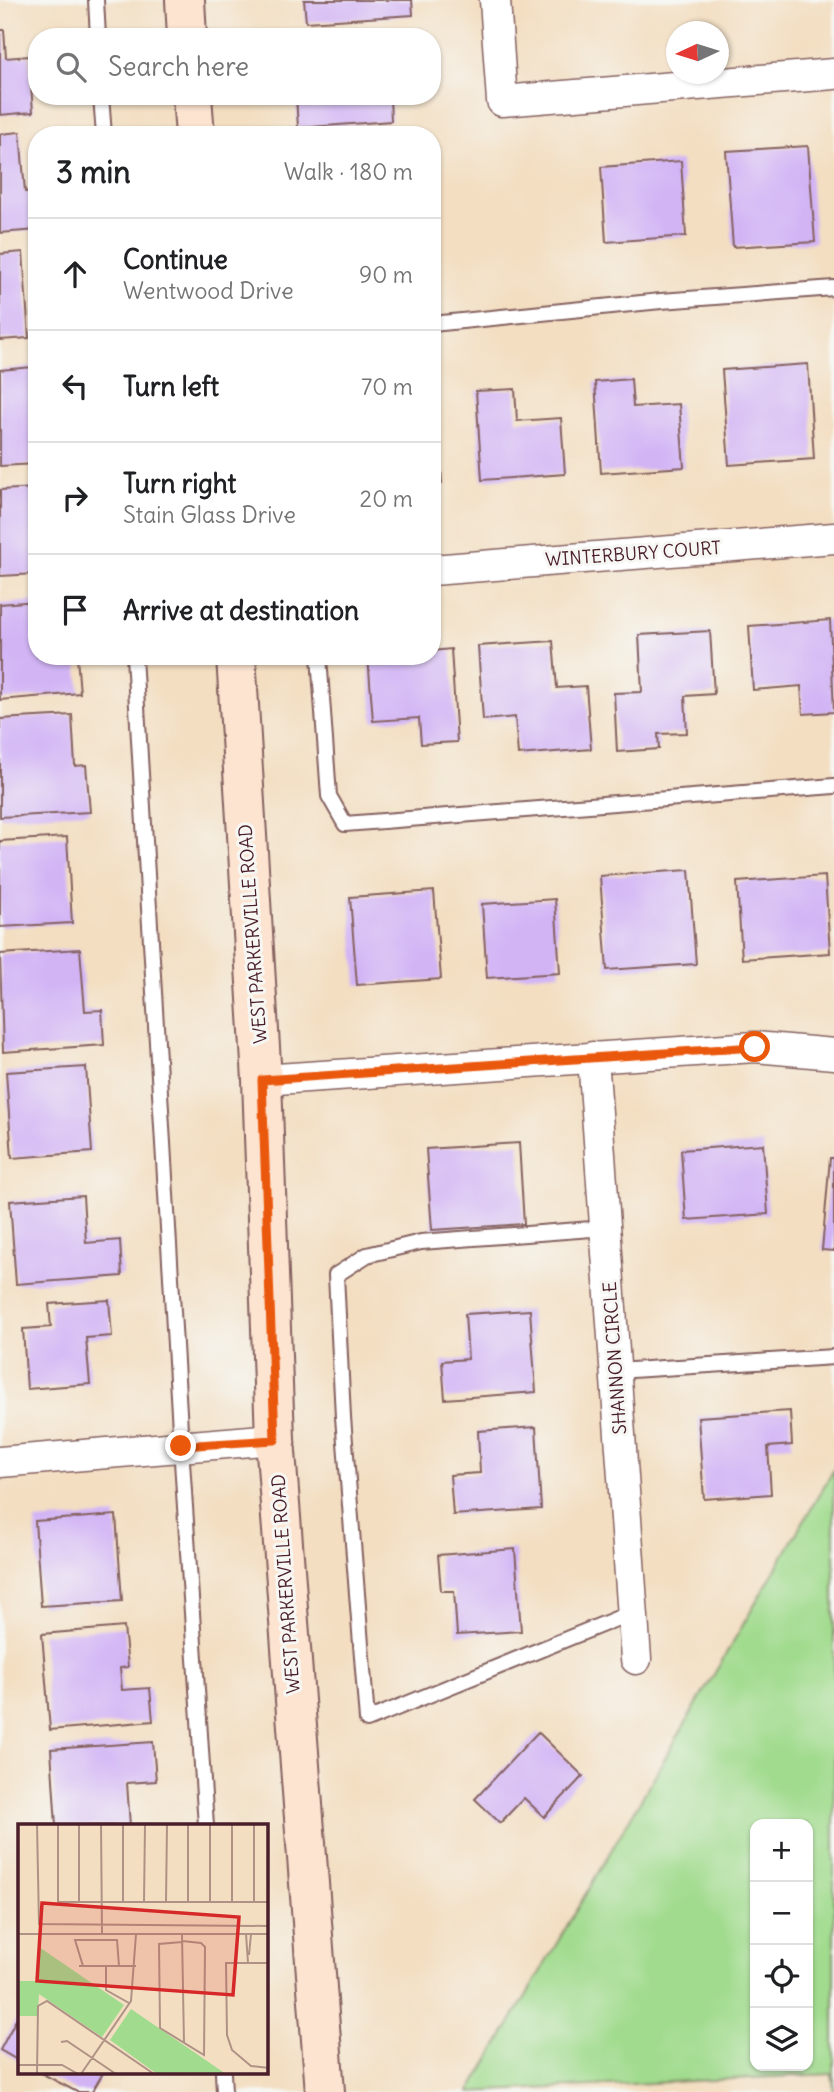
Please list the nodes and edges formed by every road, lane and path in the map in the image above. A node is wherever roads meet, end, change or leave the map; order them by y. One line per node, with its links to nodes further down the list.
1 (96, 0): 4 (lane)
2 (184, 0): 5 (main road)
3 (495, 0): 6 (street)
4 (98, 28)
5 (186, 28)
6 (834, 74)
7 (102, 105): 9 (lane)
8 (193, 105): 10 (main road)
9 (104, 126)
10 (194, 126)
11 (834, 288): 12 (lane)
12 (441, 323)
13 (834, 538): 14 (street, WINTERBURY COURT)
14 (441, 569)
15 (135, 665): 26 (lane)
16 (237, 665): 21 (main road, WEST PARKERVILLE ROAD)
17 (320, 665): 18 (lane)
18 (834, 786)
19 (834, 1054): 20 (street)
20 (593, 1057): 21 (street); 22 (street, SHANNON CIRCLE)
21 (262, 1080): 25 (main road, WEST PARKERVILLE ROAD)
22 (605, 1228): 24 (street, SHANNON CIRCLE); 28 (lane)
23 (834, 1357): 24 (lane)
24 (616, 1371): 28 (street, SHANNON CIRCLE)
25 (275, 1440): 26 (street); 33 (main road, WEST PARKERVILLE ROAD)
26 (181, 1446): 27 (street); 30 (lane)
27 (0, 1462)
28 (633, 1612): 29 (street, SHANNON CIRCLE)
29 (636, 1659)
30 (206, 1824)
31 (223, 2074): 32 (lane)
32 (224, 2092)
33 (325, 2092)

